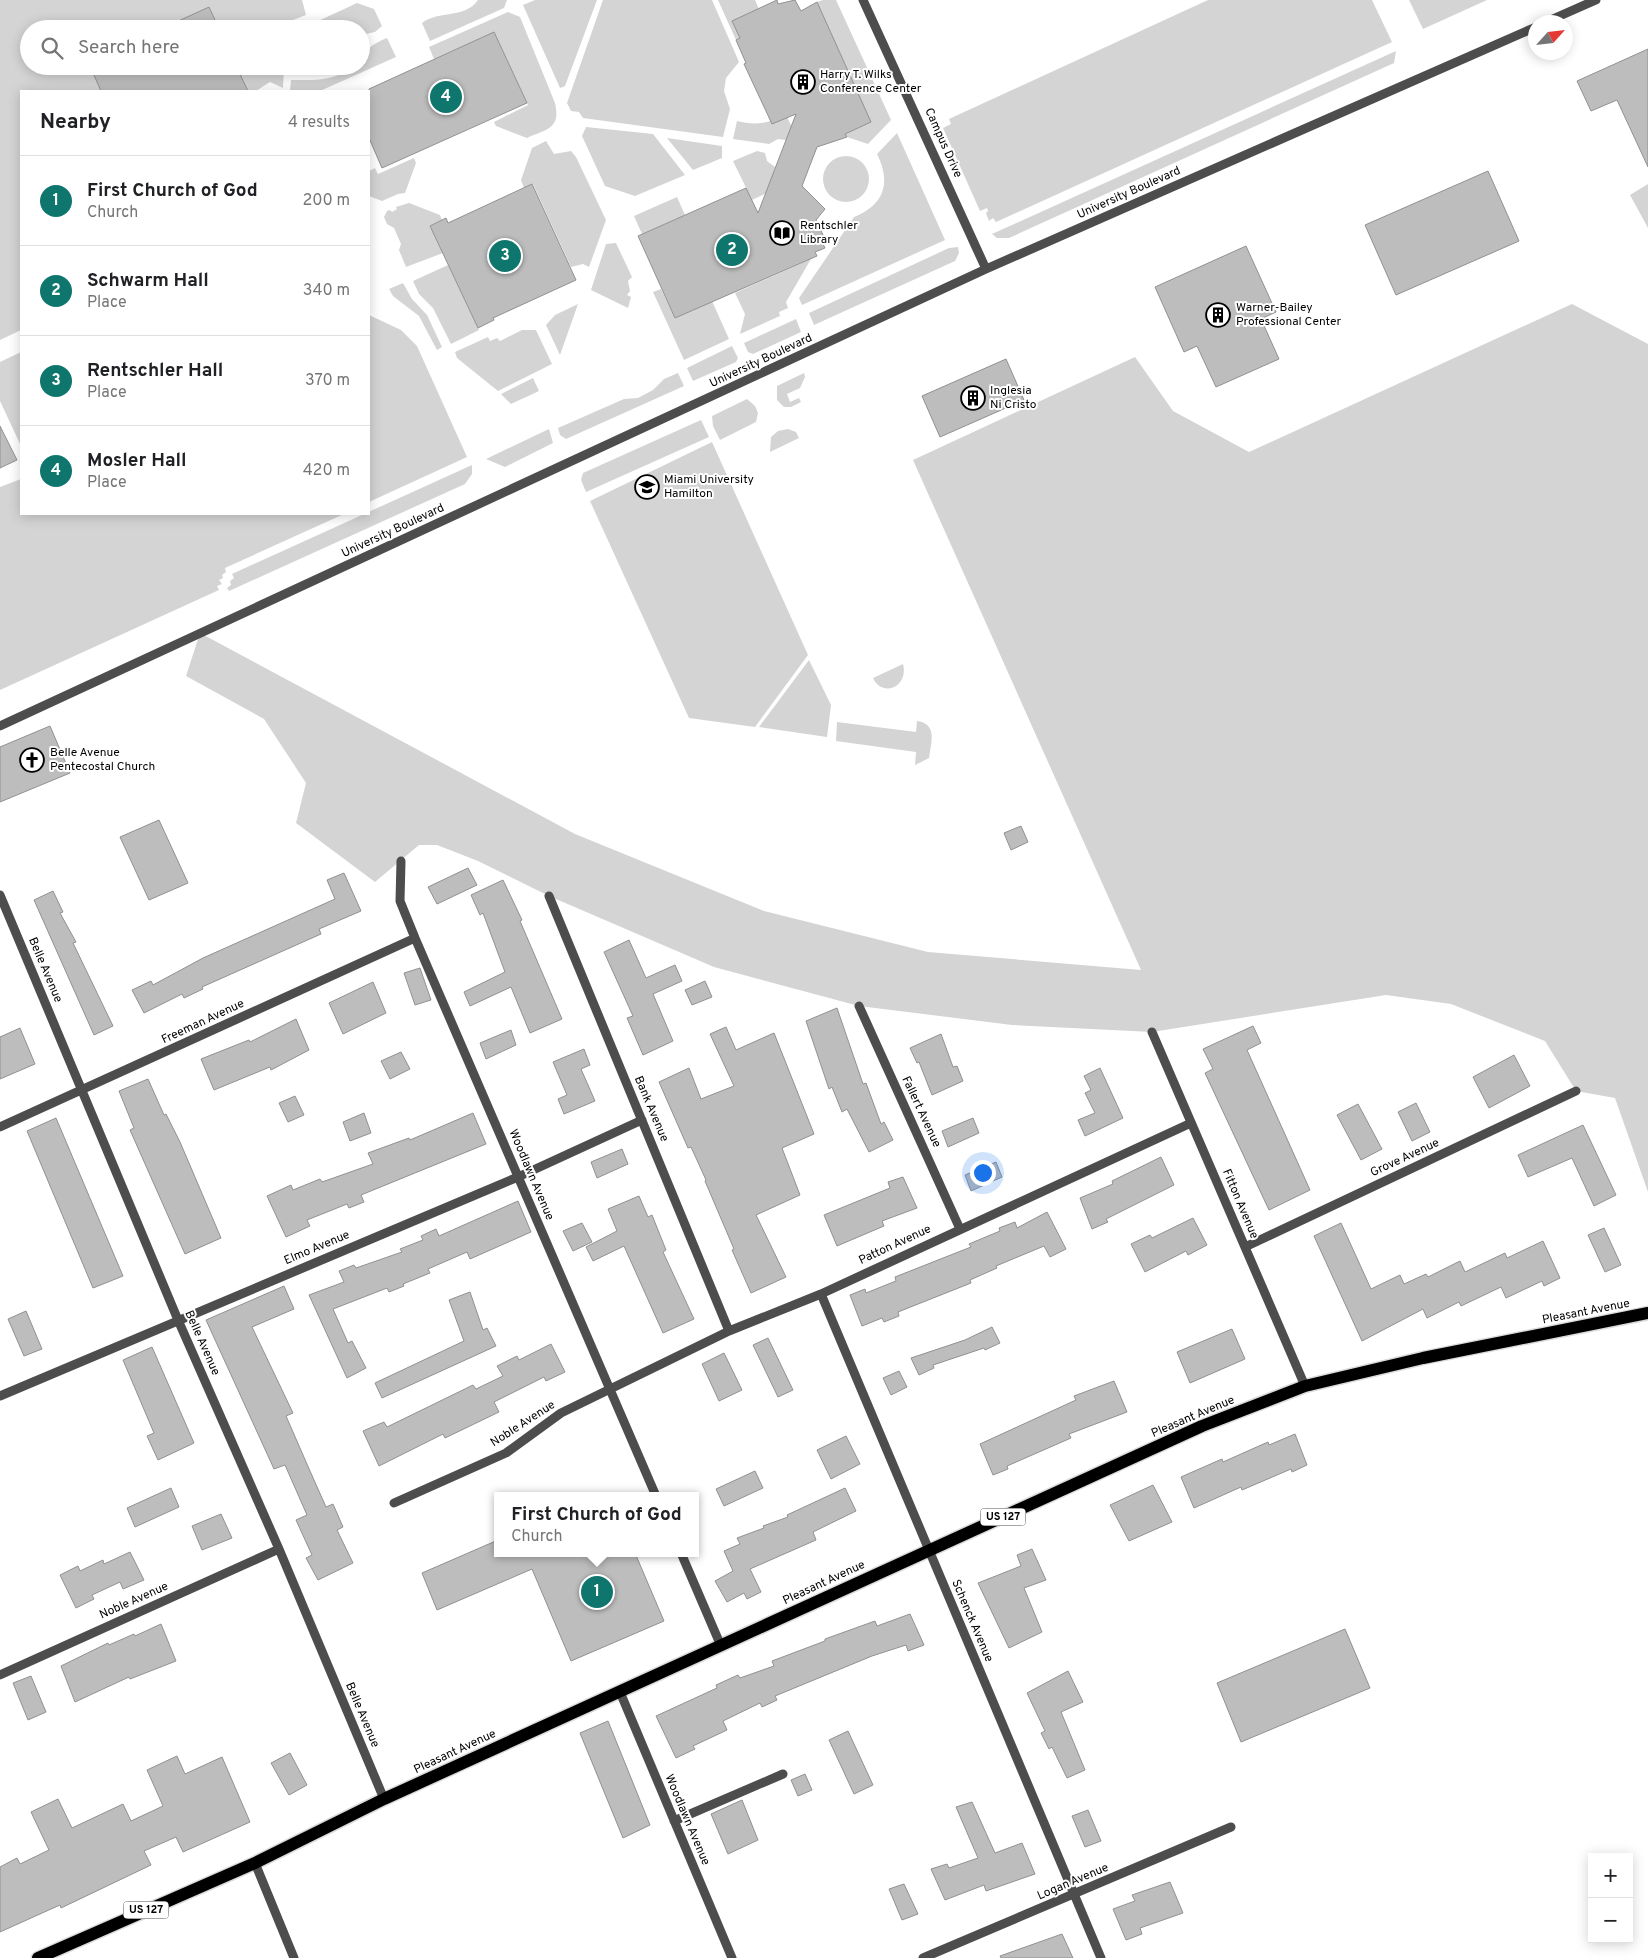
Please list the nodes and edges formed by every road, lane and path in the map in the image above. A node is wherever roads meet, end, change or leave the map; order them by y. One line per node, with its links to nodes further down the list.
1 (863, 0): 5 (street, Campus Drive)
2 (1596, 0): 3 (street)
3 (1562, 15)
4 (1528, 31): 5 (street, University Boulevard)
5 (986, 269): 6 (street, University Boulevard)
6 (0, 726)
7 (401, 861): 10 (street, Woodlawn Avenue)
8 (0, 896): 13 (street, Belle Avenue)
9 (549, 896): 15 (street, Bank Avenue)
10 (415, 938): 13 (street, Freeman Avenue); 18 (street, Woodlawn Avenue)
11 (859, 1006): 19 (street, Fallert Avenue)
12 (1152, 1032): 16 (street, Fitton Avenue)
13 (83, 1091): 17 (street, Freeman Avenue); 23 (street, Belle Avenue)
14 (1576, 1091): 20 (street, Grove Avenue)
15 (642, 1120): 18 (street, Elmo Avenue); 24 (street, Bank Avenue)
16 (1192, 1122): 19 (street, Patton Avenue); 20 (street, Fitton Avenue)
17 (0, 1128)
18 (518, 1177): 23 (street, Elmo Avenue); 26 (street, Woodlawn Avenue)
19 (960, 1228): 21 (street, Patton Avenue)
20 (1245, 1247): 25 (street, Fitton Avenue)
21 (822, 1294): 24 (street, Patton Avenue); 31 (street, Schenck Avenue)
22 (1648, 1313): 25 (main road, Pleasant Avenue / US 127)
23 (178, 1320): 27 (street, Elmo Avenue); 30 (street, Belle Avenue)
24 (729, 1332): 26 (street, Patton Avenue)
25 (1305, 1386): 31 (main road, Pleasant Avenue / US 127)
26 (610, 1390): 28 (street, Woodlawn Avenue); 29 (street, Noble Avenue)
27 (0, 1396)
28 (654, 1492)
29 (394, 1503)
30 (279, 1549): 34 (street, Noble Avenue); 37 (street, Belle Avenue)
31 (928, 1550): 33 (main road, Pleasant Avenue / US 127); 41 (street, Schenck Avenue)
32 (683, 1557): 33 (street)
33 (721, 1646): 35 (main road, Pleasant Avenue / US 127)
34 (0, 1675)
35 (620, 1692): 37 (main road, Pleasant Avenue / US 127); 38 (street, Woodlawn Avenue)
36 (784, 1774): 38 (street)
37 (384, 1799): 40 (main road, Pleasant Avenue / US 127)
38 (674, 1821): 44 (street, Woodlawn Avenue)
39 (1231, 1827): 41 (street, Logan Avenue)
40 (255, 1863): 42 (main road, Pleasant Avenue / US 127); 43 (street)
41 (1074, 1895): 45 (street, Logan Avenue); 46 (street, Schenck Avenue)
42 (38, 1958)
43 (294, 1958)
44 (732, 1958)
45 (923, 1958)
46 (1101, 1958)

